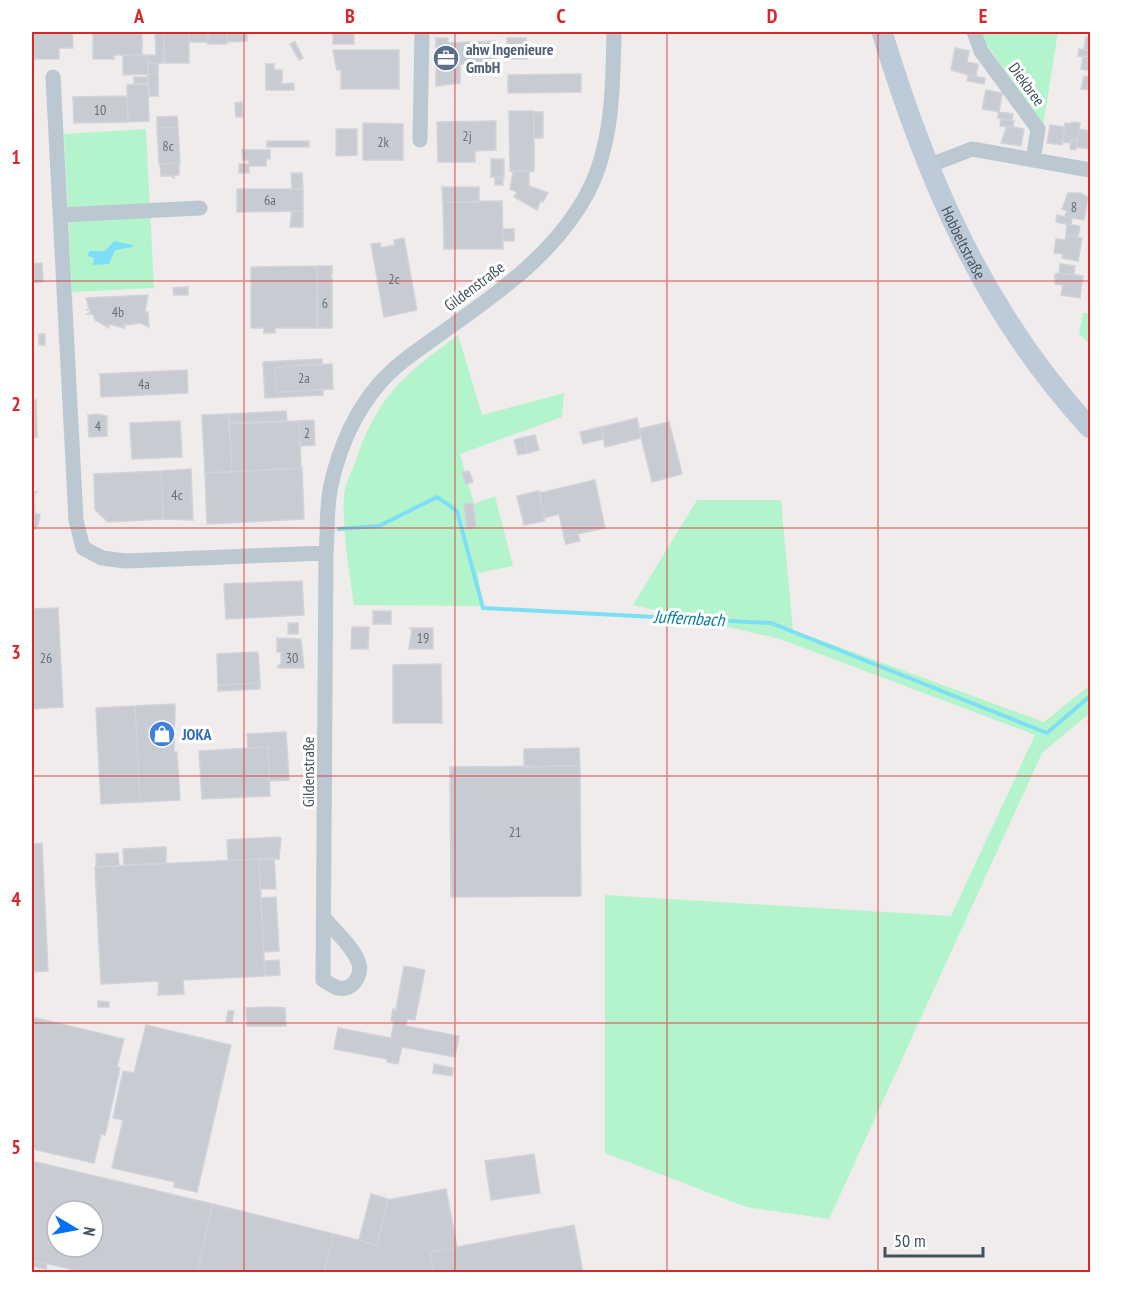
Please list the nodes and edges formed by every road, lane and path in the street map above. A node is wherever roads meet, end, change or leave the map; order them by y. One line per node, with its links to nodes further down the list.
1 (422, 32): 6 (street)
2 (614, 32): 13 (street, Gildenstraße)
3 (882, 32): 8 (street, Hobbeltstraße)
4 (975, 32): 7 (street, Diekbree)
5 (53, 77): 11 (street)
6 (420, 140)
7 (1033, 160): 8 (street); 9 (street)
8 (928, 166): 12 (street, Hobbeltstraße)
9 (1090, 170)
10 (200, 208): 11 (street)
11 (61, 215): 13 (street)
12 (1090, 428)
13 (327, 553): 14 (street, Gildenstraße)
14 (325, 919)

